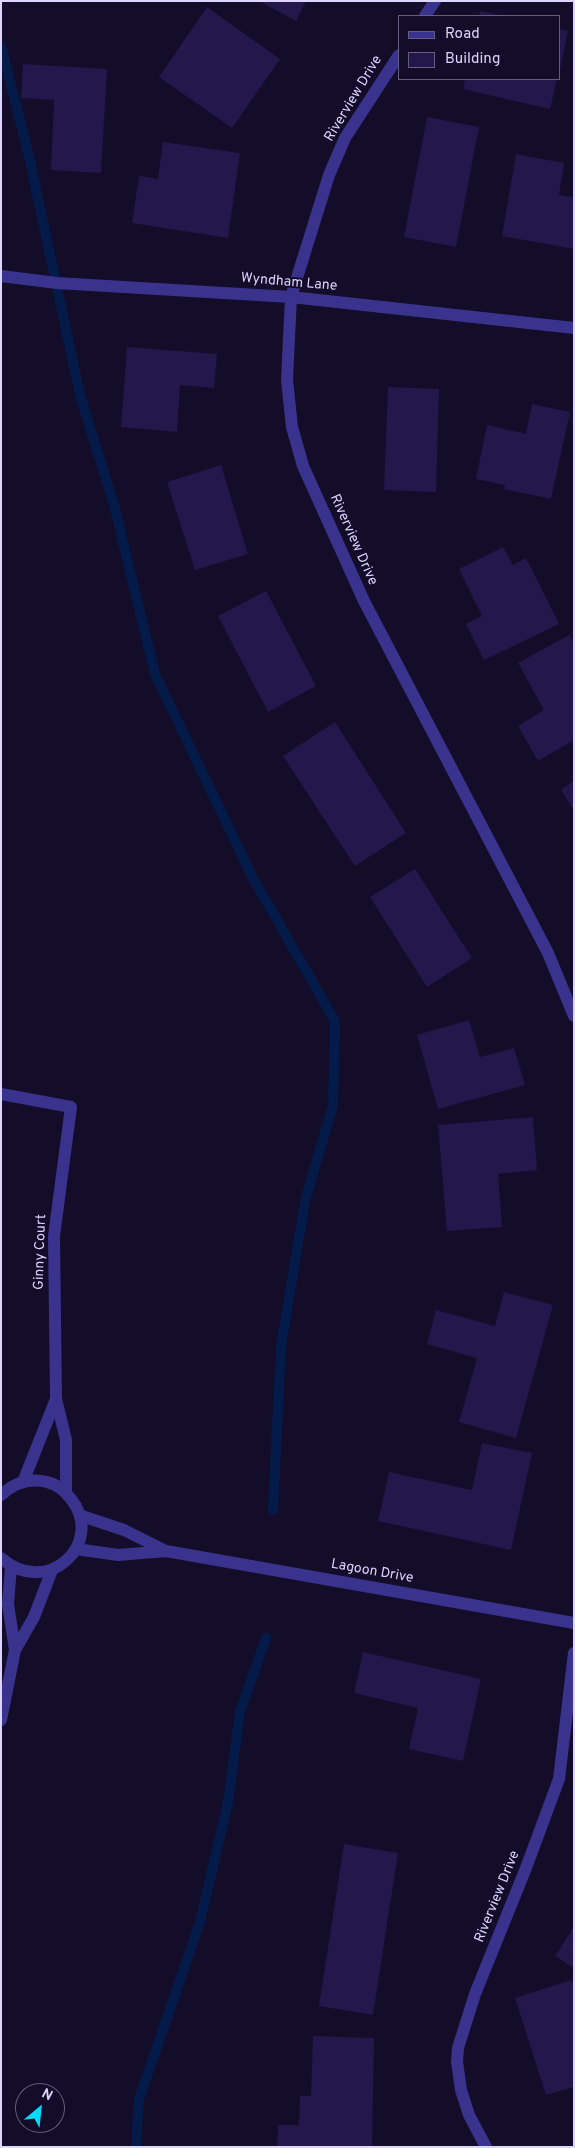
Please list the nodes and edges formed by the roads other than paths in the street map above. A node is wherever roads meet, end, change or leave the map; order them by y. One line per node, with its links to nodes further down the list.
1 (435, 1): 2 (street)
2 (426, 15)
3 (398, 57): 5 (street, Riverview Drive)
4 (1, 276): 5 (street, Wyndham Lane)
5 (291, 297): 6 (street, Wyndham Lane); 7 (street, Riverview Drive)
6 (574, 328)
7 (574, 1016)
8 (1, 1094): 9 (street, Ginny Court)
9 (56, 1399): 10 (street); 11 (street)
10 (23, 1482): 11 (street); 12 (street)
11 (66, 1492): 13 (street)
12 (1, 1495)
13 (82, 1516): 14 (street); 15 (street)
14 (76, 1549): 15 (street); 18 (street)
15 (166, 1551): 19 (street, Lagoon Drive)
16 (1, 1558): 17 (street)
17 (11, 1567): 18 (street); 20 (street)
18 (52, 1570): 20 (street)
19 (574, 1623)
20 (15, 1650): 22 (street)
21 (574, 1653): 23 (street, Riverview Drive)
22 (1, 1720)
23 (486, 2147)

